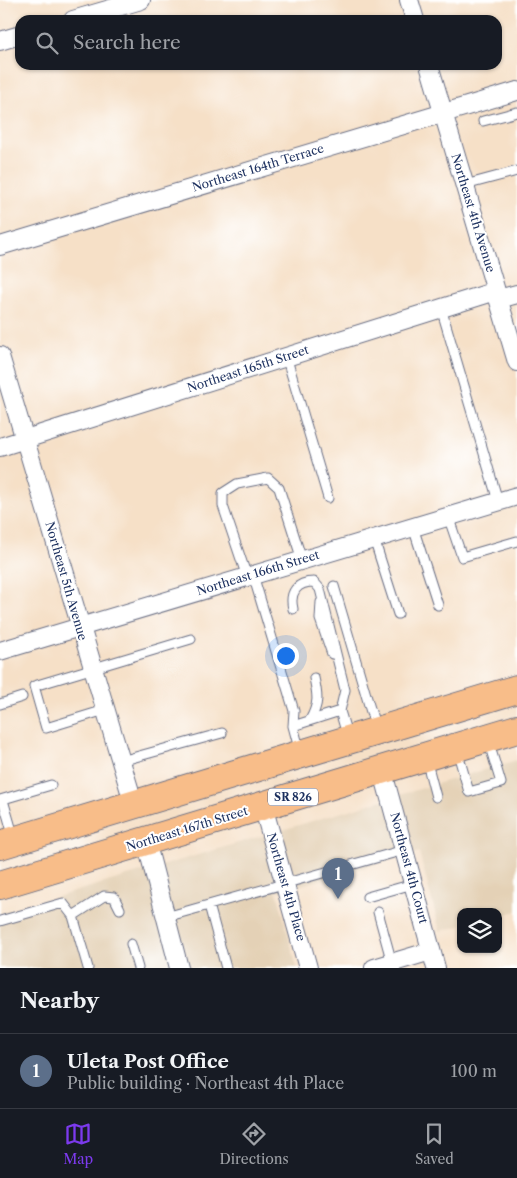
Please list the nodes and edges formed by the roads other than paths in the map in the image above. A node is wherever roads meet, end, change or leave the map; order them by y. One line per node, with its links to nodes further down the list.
1 (141, 0): 3 (street)
2 (409, 0): 4 (street)
3 (89, 15)
4 (414, 15)
5 (15, 36): 6 (street)
6 (0, 41)
7 (431, 70): 10 (street, Northeast 4th Avenue)
8 (517, 91): 10 (street, Northeast 164th Terrace)
9 (517, 112): 11 (lane)
10 (444, 113): 13 (street, Northeast 4th Avenue); 14 (street, Northeast 164th Terrace)
11 (483, 122)
12 (517, 171): 13 (lane)
13 (465, 184): 16 (street, Northeast 4th Avenue)
14 (0, 246)
15 (517, 294): 16 (street, Northeast 165th Street)
16 (498, 295): 17 (street, Northeast 165th Street); 20 (street, Northeast 4th Avenue)
17 (441, 308): 19 (street, Northeast 165th Street); 25 (lane)
18 (0, 356): 21 (street, Northeast 5th Avenue)
19 (286, 356): 21 (street, Northeast 165th Street); 24 (lane)
20 (517, 362)
21 (25, 439): 22 (street, Northeast 165th Street); 36 (street, Northeast 5th Avenue)
22 (0, 447)
23 (517, 496): 25 (street, Northeast 166th Street)
24 (328, 498)
25 (498, 501): 26 (street, Northeast 166th Street)
26 (448, 516): 27 (street, Northeast 166th Street); 29 (lane)
27 (413, 527): 28 (street, Northeast 166th Street); 33 (lane)
28 (374, 539): 30 (street, Northeast 166th Street); 35 (lane)
29 (516, 544)
30 (302, 560): 31 (street, Northeast 166th Street); 31 (lane)
31 (250, 576): 36 (street, Northeast 166th Street); 47 (lane)
32 (334, 586): 49 (lane)
33 (438, 605)
34 (293, 609): 45 (lane)
35 (398, 614)
36 (80, 627): 38 (street, Northeast 166th Street); 39 (street, Northeast 5th Avenue)
37 (191, 640): 39 (lane)
38 (0, 651)
39 (92, 668): 44 (street, Northeast 5th Avenue); 44 (lane)
40 (314, 678): 46 (lane)
41 (517, 690): 49 (main road)
42 (22, 697): 43 (lane)
43 (0, 704)
44 (105, 710): 56 (street, Northeast 5th Avenue)
45 (340, 711): 46 (lane); 52 (lane)
46 (310, 720): 47 (lane)
47 (293, 726): 54 (lane)
48 (517, 729): 51 (main road, Northeast 167th Street / SR 826)
49 (377, 732): 52 (main road)
50 (222, 733): 56 (lane)
51 (488, 738): 53 (main road, Northeast 167th Street / SR 826); 53 (lane)
52 (349, 740): 54 (main road)
53 (456, 747): 55 (main road, Northeast 167th Street / SR 826)
54 (300, 755): 59 (main road)
55 (425, 756): 57 (main road, Northeast 167th Street / SR 826); 60 (lane)
56 (121, 761): 62 (street, Northeast 5th Avenue)
57 (382, 769): 63 (main road, Northeast 167th Street / SR 826); 66 (street, Northeast 4th Court)
58 (51, 785): 61 (lane)
59 (189, 789): 62 (main road); 64 (main road)
60 (436, 797)
61 (1, 800): 65 (lane)
62 (134, 805): 65 (main road); 67 (main road)
63 (263, 806): 64 (main road, Northeast 167th Street / SR 826); 68 (street, Northeast 4th Place)
64 (146, 841): 67 (main road, Northeast 167th Street / SR 826); 76 (street)
65 (7, 843)
66 (404, 850): 68 (lane); 69 (street, Northeast 4th Court)
67 (91, 857): 70 (main road, Northeast 167th Street / SR 826)
68 (285, 884): 72 (lane); 85 (street, Northeast 4th Place)
69 (413, 884): 71 (lane); 79 (street, Northeast 4th Court)
70 (0, 885)
71 (367, 897)
72 (209, 905): 76 (lane); 84 (lane)
73 (120, 909): 75 (lane)
74 (378, 912): 80 (lane)
75 (73, 916): 77 (lane); 81 (lane)
76 (166, 917): 83 (street)
77 (0, 921)
78 (131, 944): 82 (lane)
79 (434, 960): 80 (street)
80 (392, 963): 86 (street)
81 (88, 968)
82 (138, 968)
83 (179, 968)
84 (226, 968)
85 (308, 968)
86 (374, 968)

